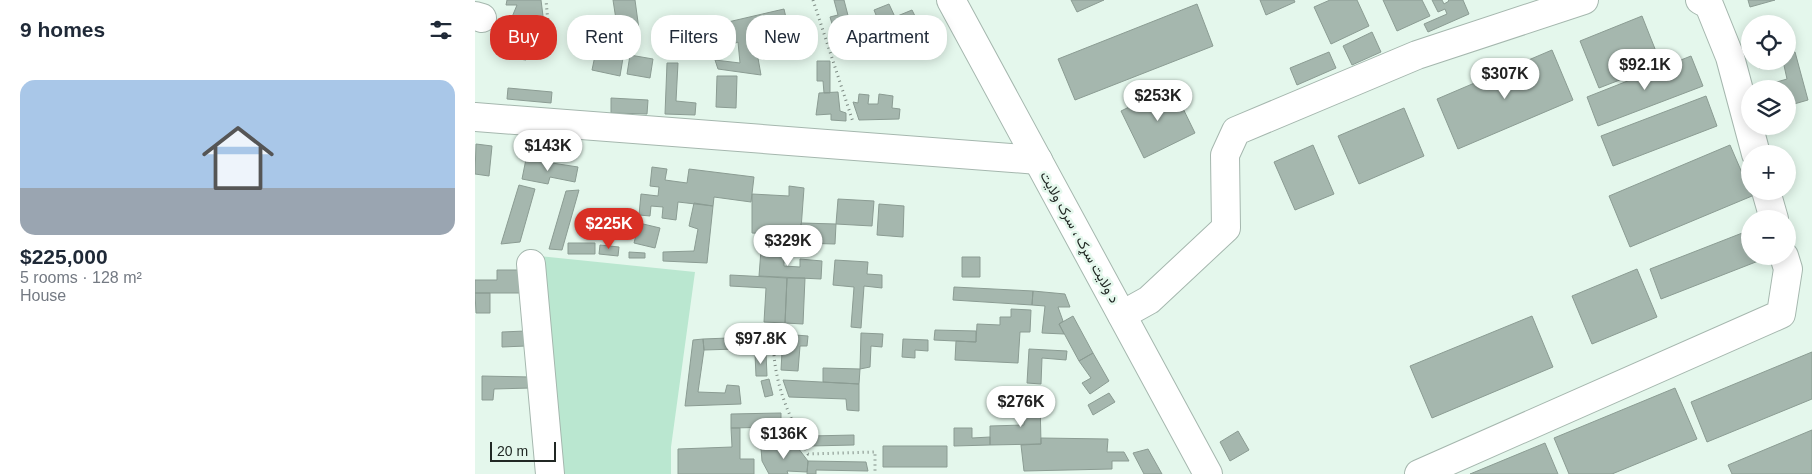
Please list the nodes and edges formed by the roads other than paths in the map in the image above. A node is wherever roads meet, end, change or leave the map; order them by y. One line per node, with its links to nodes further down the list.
1 (951, 0): 6 (street, د ولایت سړک ، سرک ولایت)
2 (1584, 0): 9 (street)
3 (1701, 0): 5 (street)
4 (475, 117): 6 (street)
5 (1754, 145)
6 (1038, 160): 9 (street, د ولایت سړک ، سرک ولایت)
7 (531, 264): 10 (street)
8 (1787, 265): 12 (street)
9 (1122, 315): 11 (street, د ولایت سړک ، سرک ولایت)
10 (550, 474)
11 (1208, 474)
12 (1419, 474)

